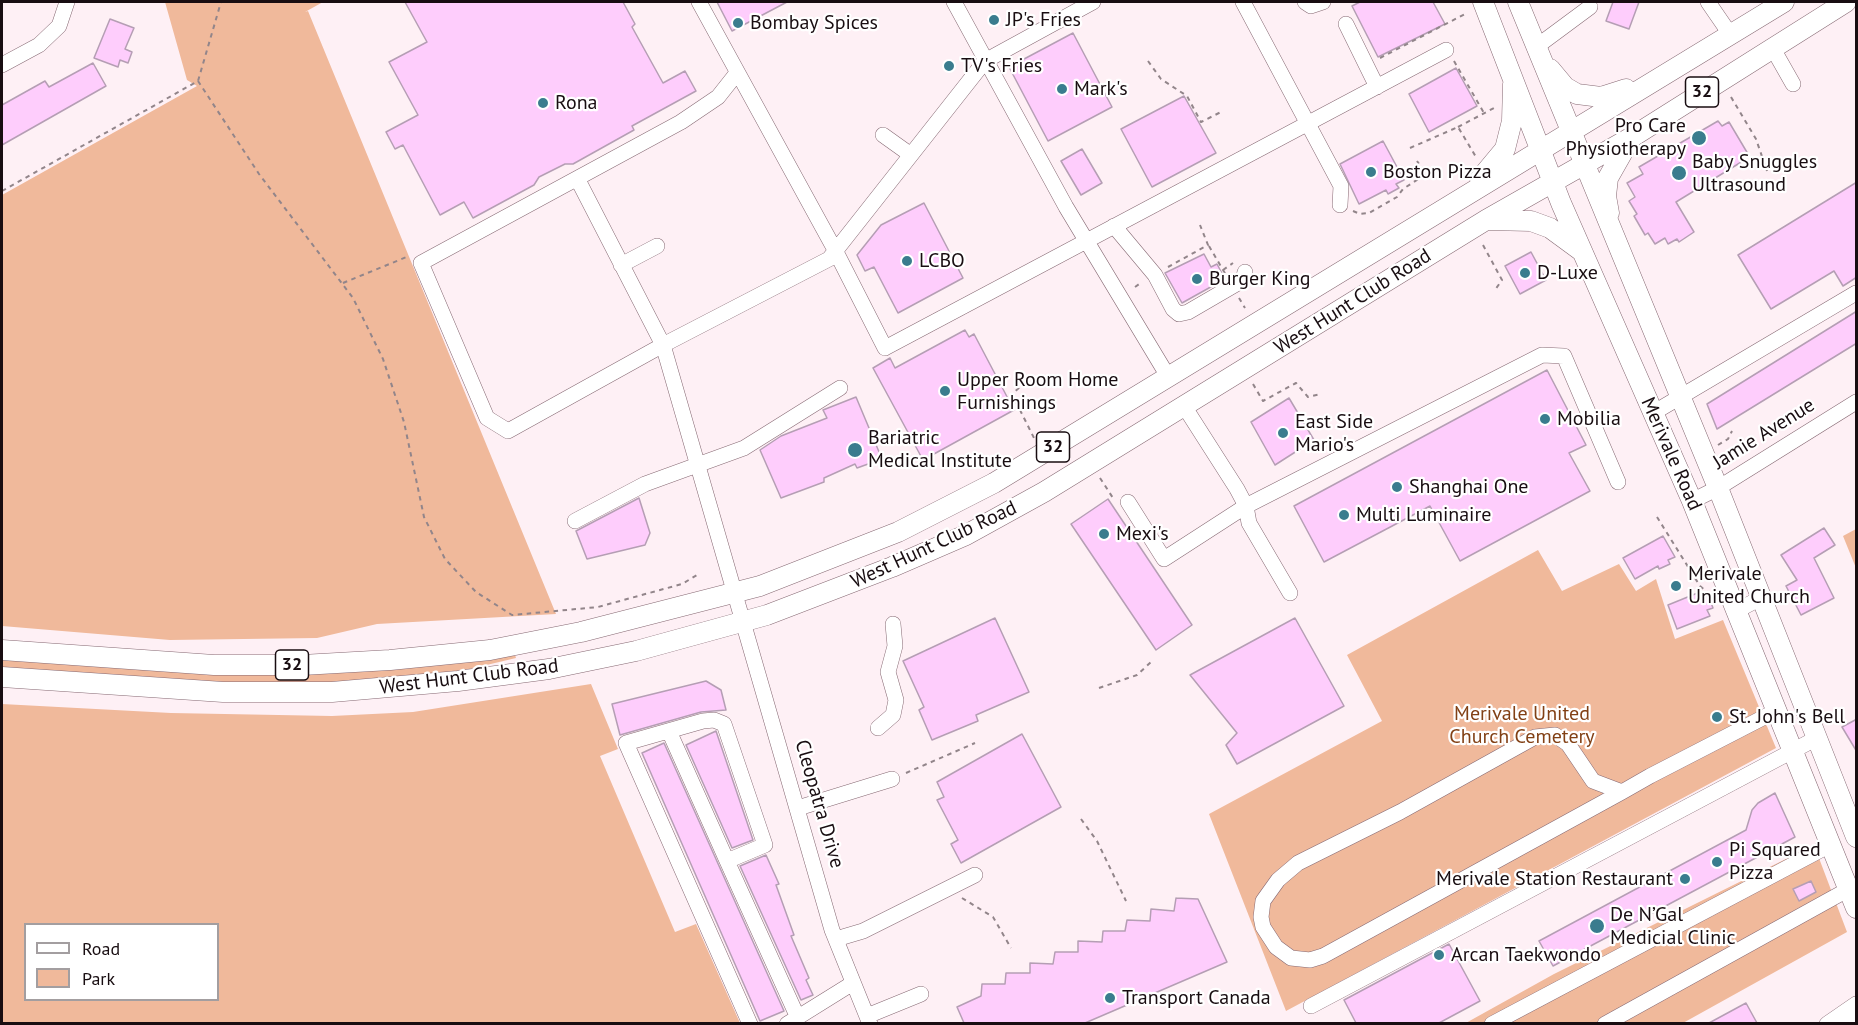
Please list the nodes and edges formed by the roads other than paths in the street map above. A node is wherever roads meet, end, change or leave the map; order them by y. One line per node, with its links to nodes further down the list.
1 (67, 2): 20 (street)
2 (699, 2): 21 (street)
3 (954, 2): 19 (street)
4 (1092, 2): 19 (street)
5 (1243, 2): 26 (street)
6 (1305, 2): 7 (street)
7 (1323, 2)
8 (1483, 2): 22 (main road, Merivale Road)
9 (1518, 2): 18 (main road, Merivale Road)
10 (1708, 2): 15 (street)
11 (1784, 2): 15 (main road, West Hunt Club Road / 32)
12 (1846, 2): 16 (main road, West Hunt Club Road / 32)
13 (1590, 7): 18 (street)
14 (1346, 24): 25 (street)
15 (1730, 34): 23 (main road, West Hunt Club Road / 32)
16 (1772, 47): 24 (street); 29 (main road, West Hunt Club Road / 32)
17 (1446, 50): 25 (street)
18 (1538, 52): 23 (main road); 27 (main road, Merivale Road)
19 (985, 61): 31 (street); 40 (street)
20 (2, 65)
21 (737, 73): 33 (street); 42 (street)
22 (1514, 75): 30 (main road, Merivale Road); 35 (main road)
23 (1657, 80): 27 (main road, West Hunt Club Road / 32)
24 (1793, 84)
25 (1377, 87): 26 (street)
26 (1307, 124): 36 (street); 38 (street)
27 (1570, 132): 30 (main road, West Hunt Club Road / 32); 32 (main road, Merivale Road)
28 (883, 135): 31 (street)
29 (1632, 137): 32 (main road, West Hunt Club Road / 32); 39 (main road)
30 (1541, 149): 34 (main road, Merivale Road); 35 (main road, West Hunt Club Road / 32)
31 (911, 156): 42 (street)
32 (1584, 166): 34 (main road, West Hunt Club Road / 32); 39 (main road, Merivale Road)
33 (578, 180): 44 (street, Cleopatra Drive); 47 (street)
34 (1554, 182): 37 (main road, West Hunt Club Road / 32); 43 (main road, Merivale Road)
35 (1463, 198): 48 (main road, West Hunt Club Road / 32)
36 (1340, 205)
37 (1486, 220): 43 (main road); 52 (main road, West Hunt Club Road / 32)
38 (1114, 226): 40 (street); 45 (street)
39 (1613, 237): 50 (main road, Merivale Road)
40 (1086, 241): 42 (street); 48 (street)
41 (657, 246): 44 (street)
42 (835, 250): 47 (street)
43 (1582, 251): 53 (main road, Merivale Road)
44 (621, 265): 47 (street, Cleopatra Drive)
45 (1242, 266)
46 (1857, 293): 50 (street)
47 (663, 345): 54 (street, Cleopatra Drive)
48 (1169, 378): 52 (main road); 61 (main road, West Hunt Club Road / 32)
49 (840, 388): 54 (street)
50 (1679, 396): 53 (street); 56 (main road, Merivale Road)
51 (1857, 402): 56 (street, Jamie Avenue)
52 (1184, 406): 59 (street); 65 (main road, West Hunt Club Road / 32)
53 (1653, 413): 57 (main road, Merivale Road)
54 (698, 465): 60 (street); 61 (street, Cleopatra Drive)
55 (1618, 482): 59 (street)
56 (1718, 488): 57 (street, Jamie Avenue); 63 (main road, Merivale Road)
57 (1692, 501): 64 (main road, Merivale Road)
58 (1128, 502): 59 (street)
59 (1246, 506): 62 (street)
60 (576, 521)
61 (735, 593): 65 (street, Cleopatra Drive); 67 (main road, West Hunt Club Road / 32)
62 (1290, 593)
63 (1759, 598): 64 (street); 72 (main road, Merivale Road)
64 (1736, 610): 69 (main road, Merivale Road)
65 (744, 621): 68 (main road, West Hunt Club Road / 32); 76 (street, Cleopatra Drive)
66 (893, 624): 70 (street)
67 (2, 650)
68 (2, 677)
69 (1776, 711): 73 (main road, Merivale Road); 75 (street)
70 (878, 728)
71 (669, 731): 79 (street); 79 (street); 91 (street)
72 (1817, 738): 73 (street); 77 (main road, Merivale Road)
73 (1792, 750): 78 (main road, Merivale Road); 87 (street)
74 (892, 779): 76 (street)
75 (1622, 792): 75 (street)
76 (798, 808): 83 (street, Cleopatra Drive)
77 (1857, 837)
78 (1830, 845): 81 (main road, Merivale Road); 92 (street)
79 (727, 861): 89 (street)
80 (975, 875): 83 (street)
81 (1849, 889): 82 (main road, Merivale Road); 93 (street)
82 (1857, 908)
83 (836, 939): 84 (street, Cleopatra Drive)
84 (853, 983): 88 (street, Cleopatra Drive); 89 (street)
85 (921, 994): 88 (street)
86 (1857, 1004): 94 (street)
87 (1311, 1006)
88 (869, 1019)
89 (792, 1021)
90 (1857, 1022): 95 (main road)
91 (750, 1023)
92 (1492, 1023)
93 (1605, 1023)
94 (1827, 1023)
95 (1844, 1023)

